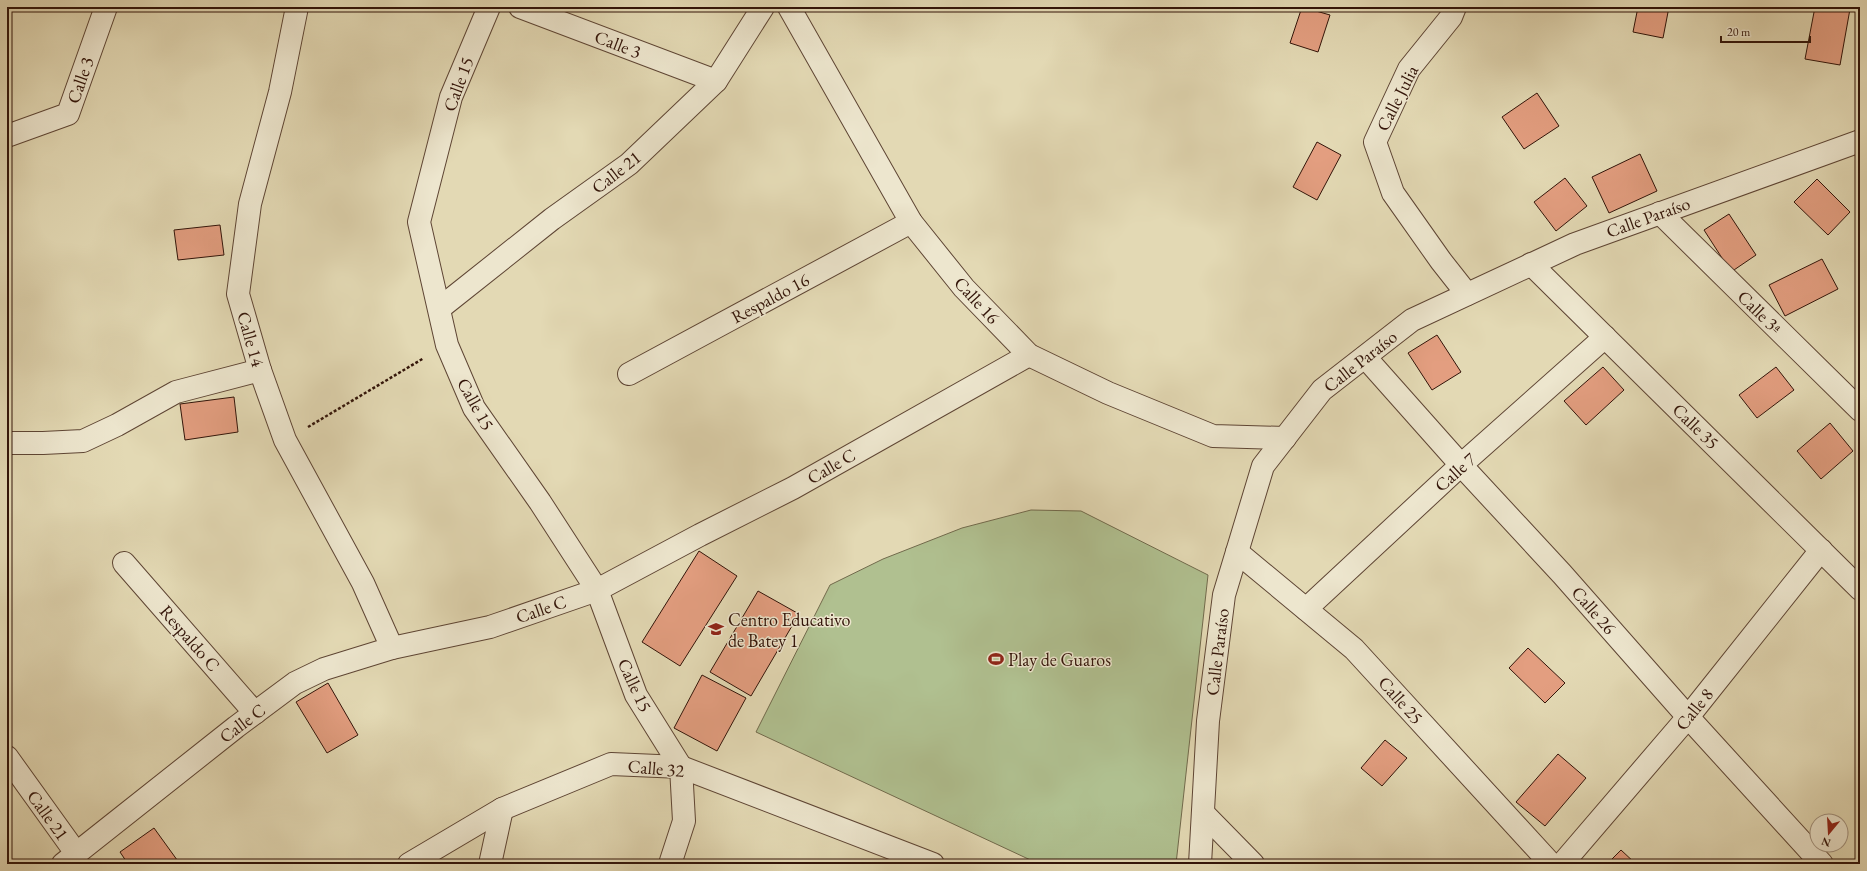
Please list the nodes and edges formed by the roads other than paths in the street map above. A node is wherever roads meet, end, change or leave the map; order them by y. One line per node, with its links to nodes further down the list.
1 (106, 7): 9 (street, Calle 3)
2 (297, 7): 19 (street, Calle 14)
3 (489, 7): 15 (street, Calle 15)
4 (520, 7): 8 (street, Calle 3)
5 (763, 7): 8 (street, Calle 21)
6 (789, 7): 12 (street, Calle 16)
7 (1455, 7): 14 (street, Calle Julia)
8 (716, 81): 15 (street, Calle 21)
9 (7, 136)
10 (1860, 140): 11 (street, Calle Paraíso)
11 (1660, 213): 13 (street, Calle Paraíso); 21 (street, Calle 3ª)
12 (911, 222): 17 (street, Calle 16); 20 (street, Respaldo 16)
13 (1531, 264): 14 (street, Calle Paraíso); 16 (street, Calle 35)
14 (1467, 294): 18 (street, Calle Paraíso)
15 (440, 308): 29 (street, Calle 15)
16 (1605, 337): 24 (street, Calle 7); 25 (street, Calle 35)
17 (1028, 355): 22 (street, Calle 16); 29 (street, Calle C)
18 (1365, 357): 22 (street, Calle Paraíso); 24 (street, Calle 26)
19 (260, 370): 23 (street); 31 (street, Calle 14)
20 (629, 374)
21 (1860, 410)
22 (1285, 438): 26 (street, Calle Paraíso)
23 (7, 443)
24 (1461, 465): 30 (street, Calle 7); 33 (street, Calle 26)
25 (1821, 550): 28 (street, Calle 35); 33 (street, Calle 8)
26 (1237, 552): 30 (street, Calle 25); 37 (street, Calle Paraíso)
27 (124, 563): 32 (street, Respaldo C)
28 (1860, 589)
29 (596, 590): 31 (street, Calle C); 35 (street, Calle 15)
30 (1306, 609): 45 (street, Calle 25)
31 (392, 648): 32 (street, Calle C)
32 (255, 713): 38 (street, Calle C)
33 (1688, 717): 46 (street, Calle 8); 47 (street, Calle 26)
34 (7, 757): 38 (street, Calle 21)
35 (681, 767): 36 (street, Calle 32); 41 (street); 42 (street, Calle 32)
36 (502, 809): 39 (street, Calle 32); 40 (street)
37 (1203, 813): 43 (street, Calle Paraíso); 44 (street)
38 (70, 859)
39 (410, 864)
40 (490, 864)
41 (670, 864)
42 (933, 864)
43 (1200, 864)
44 (1253, 864)
45 (1551, 864)
46 (1562, 864)
47 (1822, 864)

